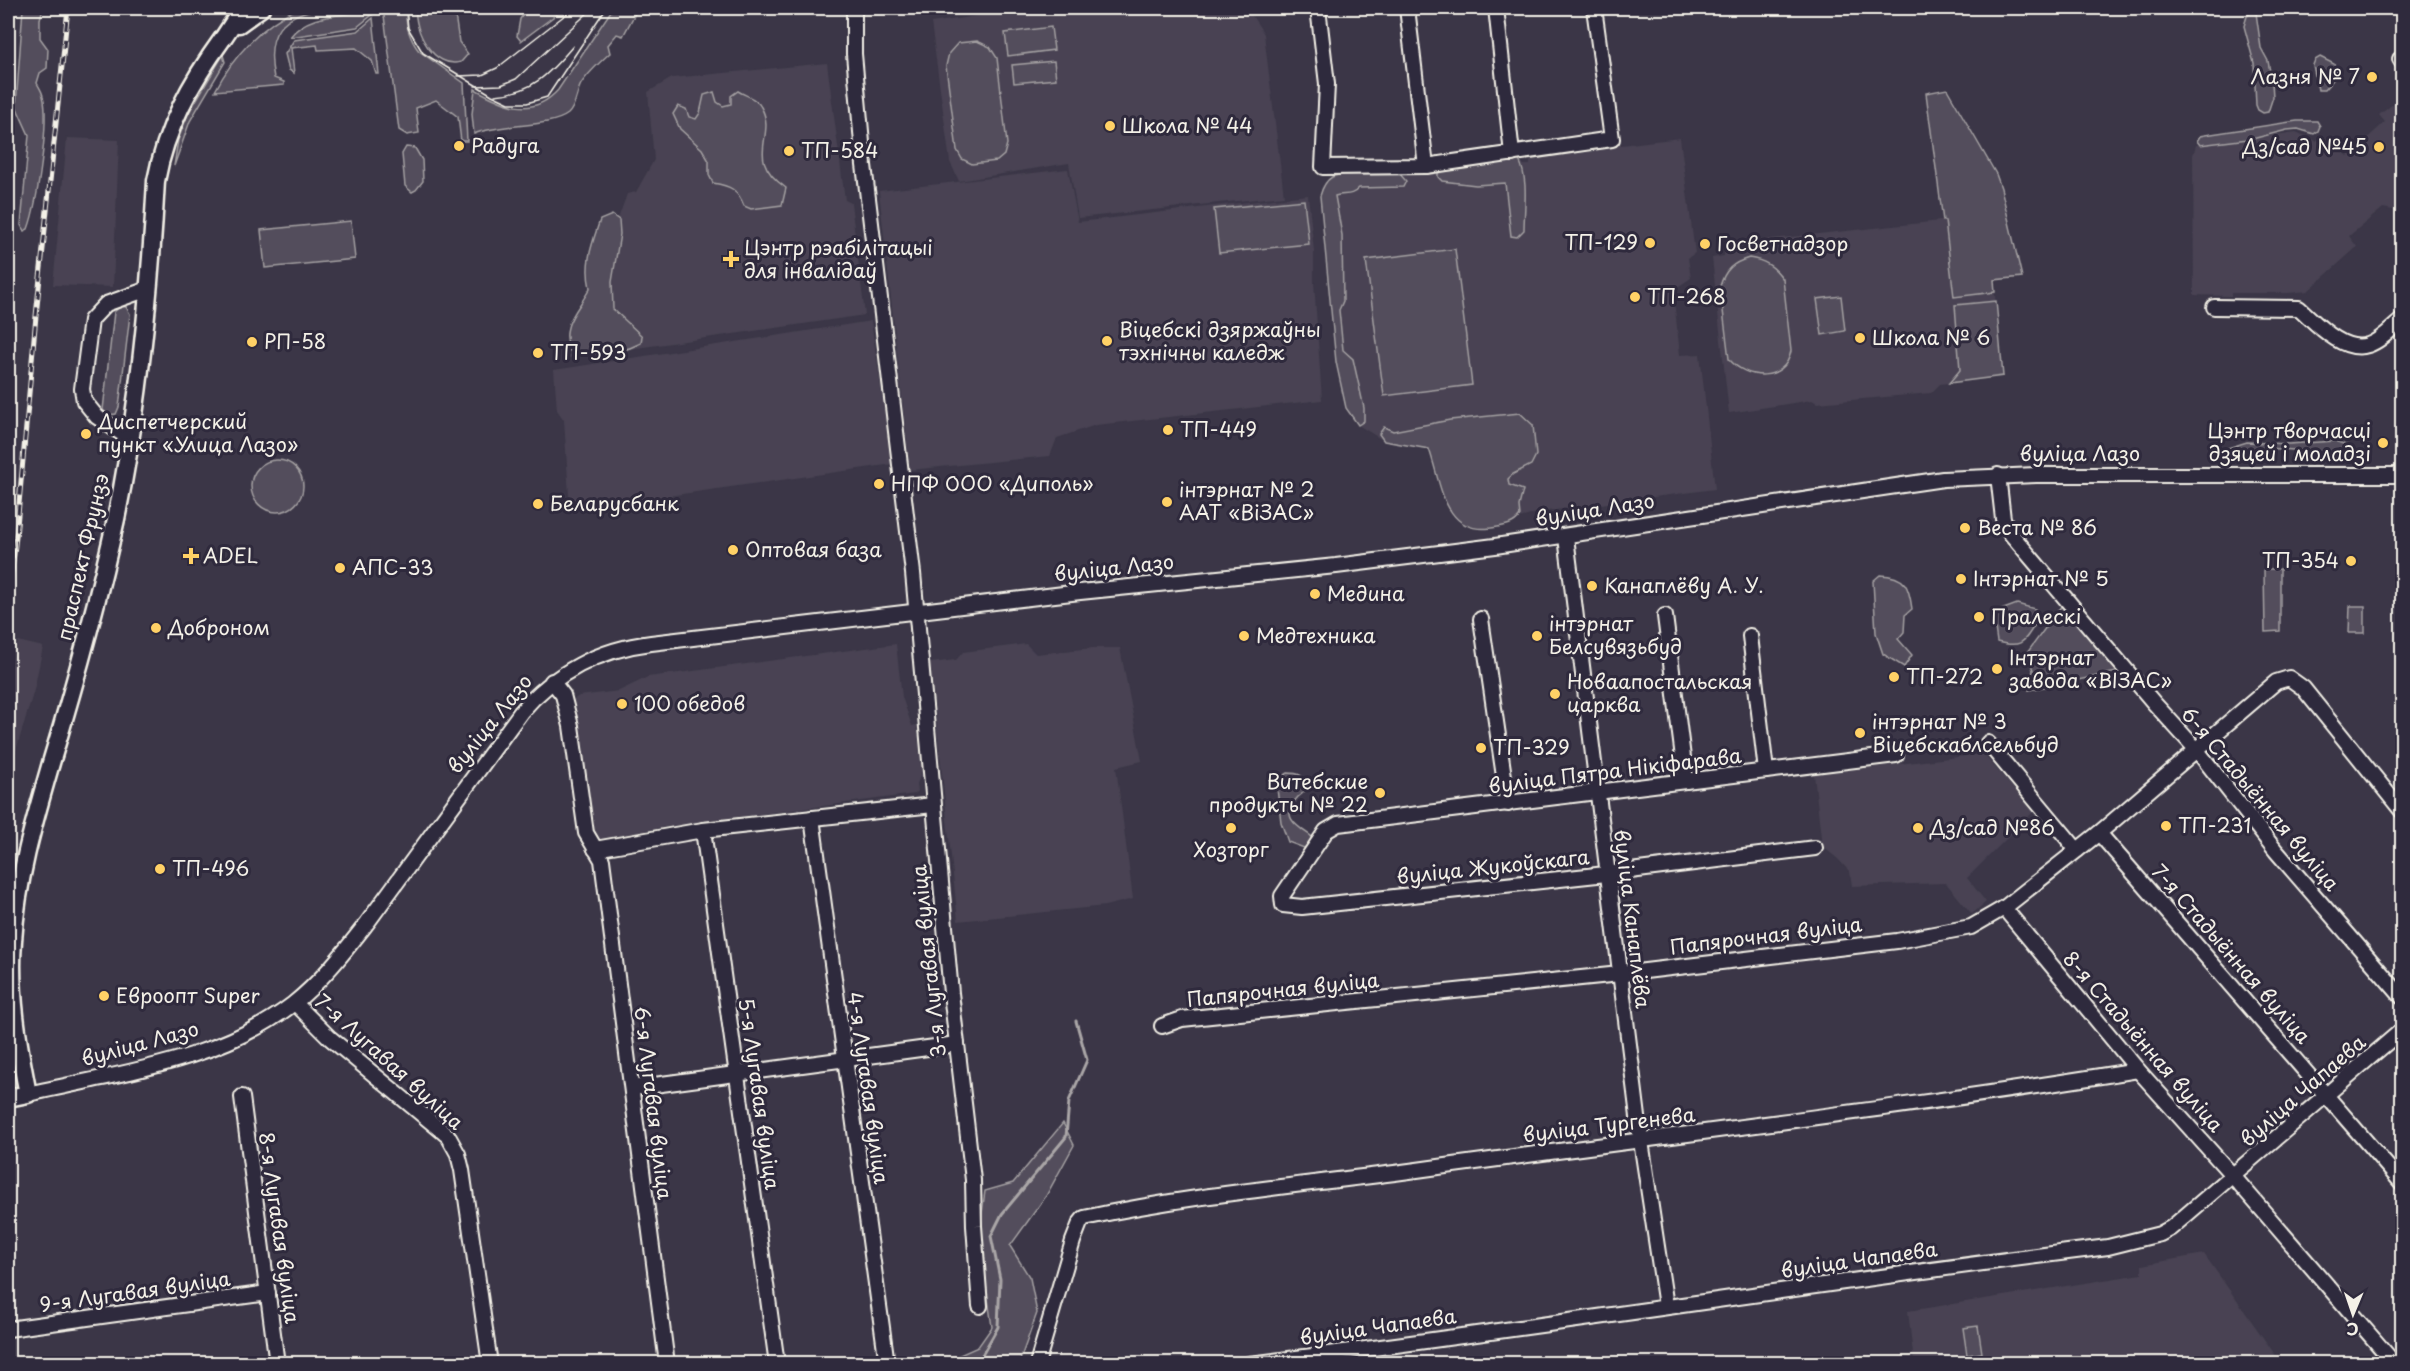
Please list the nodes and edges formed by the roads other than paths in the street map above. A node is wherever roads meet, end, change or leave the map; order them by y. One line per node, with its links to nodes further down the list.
1 (245, 8): 8 (main road, праспект Фрунзэ)
2 (261, 8): 8 (main road, праспект Фрунзэ)
3 (854, 8): 18 (street, 3-я Лугавая вуліца)
4 (1318, 8): 10 (street)
5 (1407, 8): 10 (street)
6 (1496, 8): 9 (street)
7 (1594, 8): 9 (street)
8 (222, 38): 11 (main road, праспект Фрунзэ)
9 (1512, 154): 10 (street)
10 (1426, 166)
11 (148, 289): 14 (main road, праспект Фрунзэ); 14 (street)
12 (2214, 307): 13 (street)
13 (2403, 320)
14 (130, 440): 51 (main road, праспект Фрунзэ)
15 (1998, 475): 16 (street, вуліца Лазо); 17 (street, вуліца Лазо); 24 (street, 6-я Стадыённая вуліца)
16 (2403, 475)
17 (1566, 537): 18 (street, вуліца Лазо); 28 (street, вуліца Канаплёва)
18 (916, 612): 22 (street, вуліца Лазо); 29 (street, 3-я Лугавая вуліца)
19 (1665, 616): 27 (street)
20 (1481, 619): 30 (street)
21 (1750, 636): 26 (street)
22 (552, 681): 36 (street, 6-я Лугавая вуліца); 43 (street, вуліца Лазо)
23 (1988, 743): 37 (street)
24 (2196, 749): 31 (street, Папярочная вуліца); 34 (street, Папярочная вуліца); 42 (street, 6-я Стадыённая вуліца)
25 (1896, 754): 26 (street, вуліца Пятра Нікіфарава)
26 (1766, 771): 27 (street, вуліца Пятра Нікіфарава)
27 (1686, 782): 28 (street, вуліца Пятра Нікіфарава)
28 (1597, 792): 30 (street, вуліца Пятра Нікіфарава); 38 (street, вуліца Канаплёва)
29 (933, 804): 32 (street); 46 (street, 3-я Лугавая вуліца)
30 (1508, 804): 39 (street, вуліца Пятра Нікіфарава)
31 (2403, 811)
32 (812, 818): 33 (street); 47 (street, 4-я Лугавая вуліца)
33 (703, 830): 36 (street); 49 (street, 5-я Лугавая вуліца)
34 (2099, 833): 37 (street, Папярочная вуліца); 52 (street, 7-я Стадыённая вуліца)
35 (1815, 848): 38 (street, вуліца Жукоўскага)
36 (595, 849): 50 (street, 6-я Лугавая вуліца)
37 (2077, 850): 40 (street, Папярочная вуліца)
38 (1606, 874): 39 (street, вуліца Жукоўскага); 41 (street, вуліца Канаплёва)
39 (1283, 905)
40 (2004, 908): 41 (street, Папярочная вуліца); 48 (street, 8-я Стадыённая вуліца)
41 (1620, 974): 44 (street, Папярочная вуліца); 55 (street, вуліца Канаплёва)
42 (2403, 997)
43 (295, 1003): 51 (street, вуліца Лазо); 63 (street, 7-я Лугавая вуліца)
44 (1162, 1026)
45 (2403, 1030): 52 (street, вуліца Чапаева)
46 (957, 1044): 47 (street); 60 (street, 3-я Лугавая вуліца)
47 (844, 1058): 49 (street); 66 (street, 4-я Лугавая вуліца)
48 (2138, 1070): 55 (street, вуліца Тургенева); 56 (street, 8-я Стадыённая вуліца)
49 (736, 1074): 50 (street); 65 (street, 5-я Лугавая вуліца)
50 (632, 1088): 64 (street, 6-я Лугавая вуліца)
51 (28, 1094): 54 (main road, вуліца Лазо)
52 (2328, 1095): 56 (street, вуліца Чапаева); 57 (street, 7-я Стадыённая вуліца)
53 (242, 1097): 58 (street, 8-я Лугавая вуліца)
54 (8, 1098)
55 (1641, 1141): 59 (street, вуліца Канаплёва); 67 (street, вуліца Тургенева)
56 (2234, 1176): 59 (street, вуліца Чапаева); 69 (street, 8-я Стадыённая вуліца)
57 (2403, 1183)
58 (268, 1293): 61 (street, 9-я Лугавая вуліца); 62 (street, 8-я Лугавая вуліца)
59 (1666, 1305): 68 (street, вуліца Чапаева)
60 (980, 1306)
61 (8, 1329)
62 (277, 1364)
63 (490, 1364)
64 (667, 1364)
65 (777, 1364)
66 (887, 1364)
67 (1037, 1364)
68 (1249, 1364)
69 (2395, 1364)

